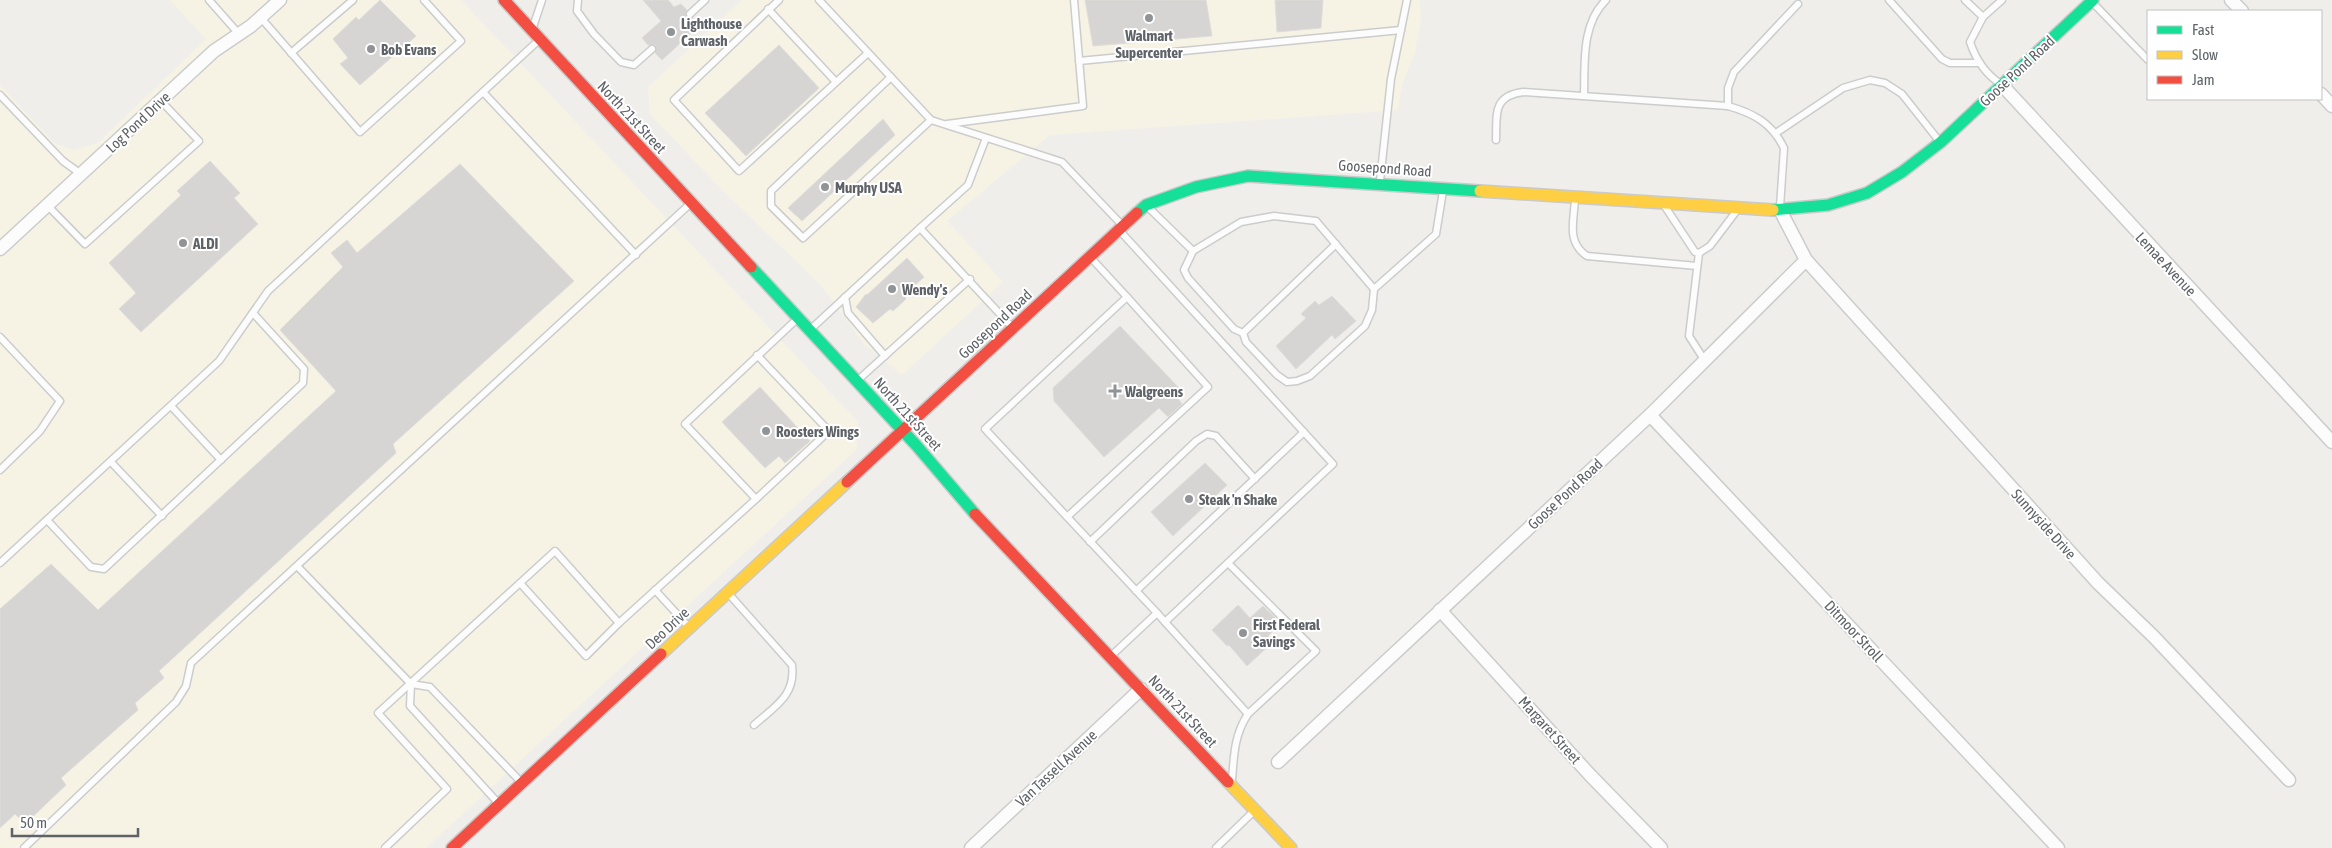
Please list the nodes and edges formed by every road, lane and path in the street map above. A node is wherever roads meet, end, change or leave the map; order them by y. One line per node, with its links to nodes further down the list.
1 (209, 0): 26 (lane)
2 (280, 0): 24 (street, Log Pond Drive)
3 (354, 0): 29 (lane)
4 (424, 0): 29 (lane)
5 (504, 0): 27 (street, North 21st Street)
6 (542, 0): 27 (lane)
7 (578, 0): 28 (lane)
8 (705, 0): 22 (lane)
9 (778, 0): 20 (lane)
10 (819, 0): 30 (lane)
11 (1074, 0): 32 (lane)
12 (1406, 0): 25 (lane)
13 (1606, 0): 39 (lane)
14 (1889, 0): 33 (lane)
15 (1965, 0): 23 (lane)
16 (2002, 0): 23 (lane)
17 (2092, 0): 31 (lane); 36 (street, Goose Pond Road)
18 (2231, 0): 21 (street)
19 (1798, 4): 42 (lane)
20 (768, 9): 35 (lane); 35 (lane)
21 (2241, 10)
22 (690, 14)
23 (1983, 17): 33 (lane)
24 (261, 18): 26 (street, Log Pond Drive); 29 (lane)
25 (1401, 30): 32 (lane); 51 (lane)
26 (239, 34): 41 (street, Log Pond Drive)
27 (536, 35): 37 (lane); 54 (street, North 21st Street)
28 (652, 49)
29 (291, 53)
30 (868, 53): 34 (lane); 35 (lane)
31 (2147, 59)
32 (1079, 60): 45 (lane)
33 (1980, 63): 36 (lane)
34 (891, 78): 44 (lane); 44 (lane)
35 (836, 82)
36 (2002, 85): 49 (street, Goose Pond Road); 88 (street, Lemae Avenue)
37 (483, 92): 66 (lane); 74 (lane)
38 (0, 95): 50 (lane)
39 (1584, 95): 42 (lane); 48 (lane)
40 (2322, 95): 43 (street)
41 (161, 101): 50 (street, Log Pond Drive); 56 (lane)
42 (1728, 106): 46 (lane)
43 (2332, 106)
44 (931, 120): 45 (lane)
45 (945, 125): 47 (lane)
46 (1776, 134): 49 (lane); 59 (lane)
47 (986, 138): 60 (lane); 61 (lane)
48 (1496, 140)
49 (1940, 142): 59 (street, Goosepond Road)
50 (81, 174): 56 (street, Log Pond Drive)
51 (1380, 183): 52 (street, Goosepond Road); 57 (street, Goosepond Road)
52 (1444, 187): 53 (street, Goosepond Road); 71 (lane)
53 (1575, 196): 55 (street, Goosepond Road); 69 (lane)
54 (692, 202): 66 (lane); 75 (street, North 21st Street)
55 (1662, 202): 58 (street, Goosepond Road); 65 (lane)
56 (48, 205): 63 (street, Log Pond Drive)
57 (1146, 205): 61 (street, Goosepond Road); 64 (lane)
58 (1740, 208): 59 (street, Goosepond Road); 65 (lane)
59 (1780, 210): 68 (street)
60 (920, 228): 70 (lane); 73 (lane)
61 (1121, 228): 67 (street, Goosepond Road); 87 (lane)
62 (1336, 244): 64 (lane); 71 (lane); 78 (lane)
63 (0, 249)
64 (1193, 251): 78 (lane)
65 (1699, 253): 69 (lane)
66 (636, 255): 100 (lane)
67 (1090, 257): 72 (lane); 76 (street, Goosepond Road)
68 (1806, 260): 82 (street, Goose Pond Road); 116 (street, Sunnyside Drive)
69 (1698, 266): 82 (lane)
70 (970, 279): 76 (lane); 81 (lane)
71 (1374, 289): 78 (lane)
72 (1127, 296): 95 (lane); 95 (lane)
73 (845, 297): 77 (lane); 81 (lane)
74 (253, 313): 84 (lane); 89 (lane)
75 (798, 318): 77 (street, North 21st Street); 80 (lane)
76 (1013, 328): 86 (street, Goosepond Road)
77 (810, 330): 83 (street, North 21st Street)
78 (1244, 333)
79 (0, 337): 91 (lane)
80 (757, 356): 93 (lane); 93 (lane)
81 (885, 356): 83 (lane)
82 (1705, 361): 85 (street, Goose Pond Road)
83 (857, 381): 86 (street, North 21st Street)
84 (170, 406): 89 (lane); 90 (lane)
85 (1650, 415): 105 (street, Goose Pond Road); 128 (street, Ditmoor Stroll)
86 (902, 430): 104 (street, Deo Drive); 110 (street, North 21st Street)
87 (1304, 432): 92 (lane); 99 (lane)
88 (2332, 442)
89 (221, 460): 94 (lane)
90 (110, 462): 94 (lane); 96 (lane)
91 (0, 470)
92 (1254, 479): 97 (lane); 103 (lane)
93 (756, 499): 102 (lane)
94 (162, 516): 96 (lane)
95 (1067, 517): 97 (lane)
96 (47, 520): 98 (lane)
97 (1090, 542): 103 (lane)
98 (0, 563)
99 (1228, 563): 107 (lane); 113 (lane)
100 (297, 566): 111 (lane); 121 (lane)
101 (520, 583): 108 (lane); 108 (lane); 111 (lane)
102 (655, 590): 108 (lane); 109 (lane)
103 (1136, 591): 106 (lane)
104 (727, 592): 109 (street, Deo Drive); 114 (lane)
105 (1440, 610): 115 (street, Goose Pond Road); 127 (street, Margaret Street)
106 (1156, 613): 107 (lane); 110 (lane)
107 (1165, 622): 113 (lane)
108 (619, 623)
109 (690, 627): 117 (street, Deo Drive)
110 (1110, 657): 112 (street, North 21st Street)
111 (411, 684): 117 (lane); 119 (lane); 122 (lane)
112 (1141, 689): 118 (street, North 21st Street); 124 (street, Van Tassell Avenue)
113 (1248, 714): 118 (lane)
114 (754, 725)
115 (1278, 762)
116 (2289, 780)
117 (521, 783): 119 (street, Deo Drive)
118 (1232, 786): 120 (street, North 21st Street)
119 (499, 804): 123 (street, Deo Drive)
120 (1255, 810): 125 (lane); 126 (street, North 21st Street)
121 (24, 848)
122 (385, 848)
123 (452, 848)
124 (971, 848)
125 (1216, 848)
126 (1291, 848)
127 (1661, 848)
128 (2058, 848)

